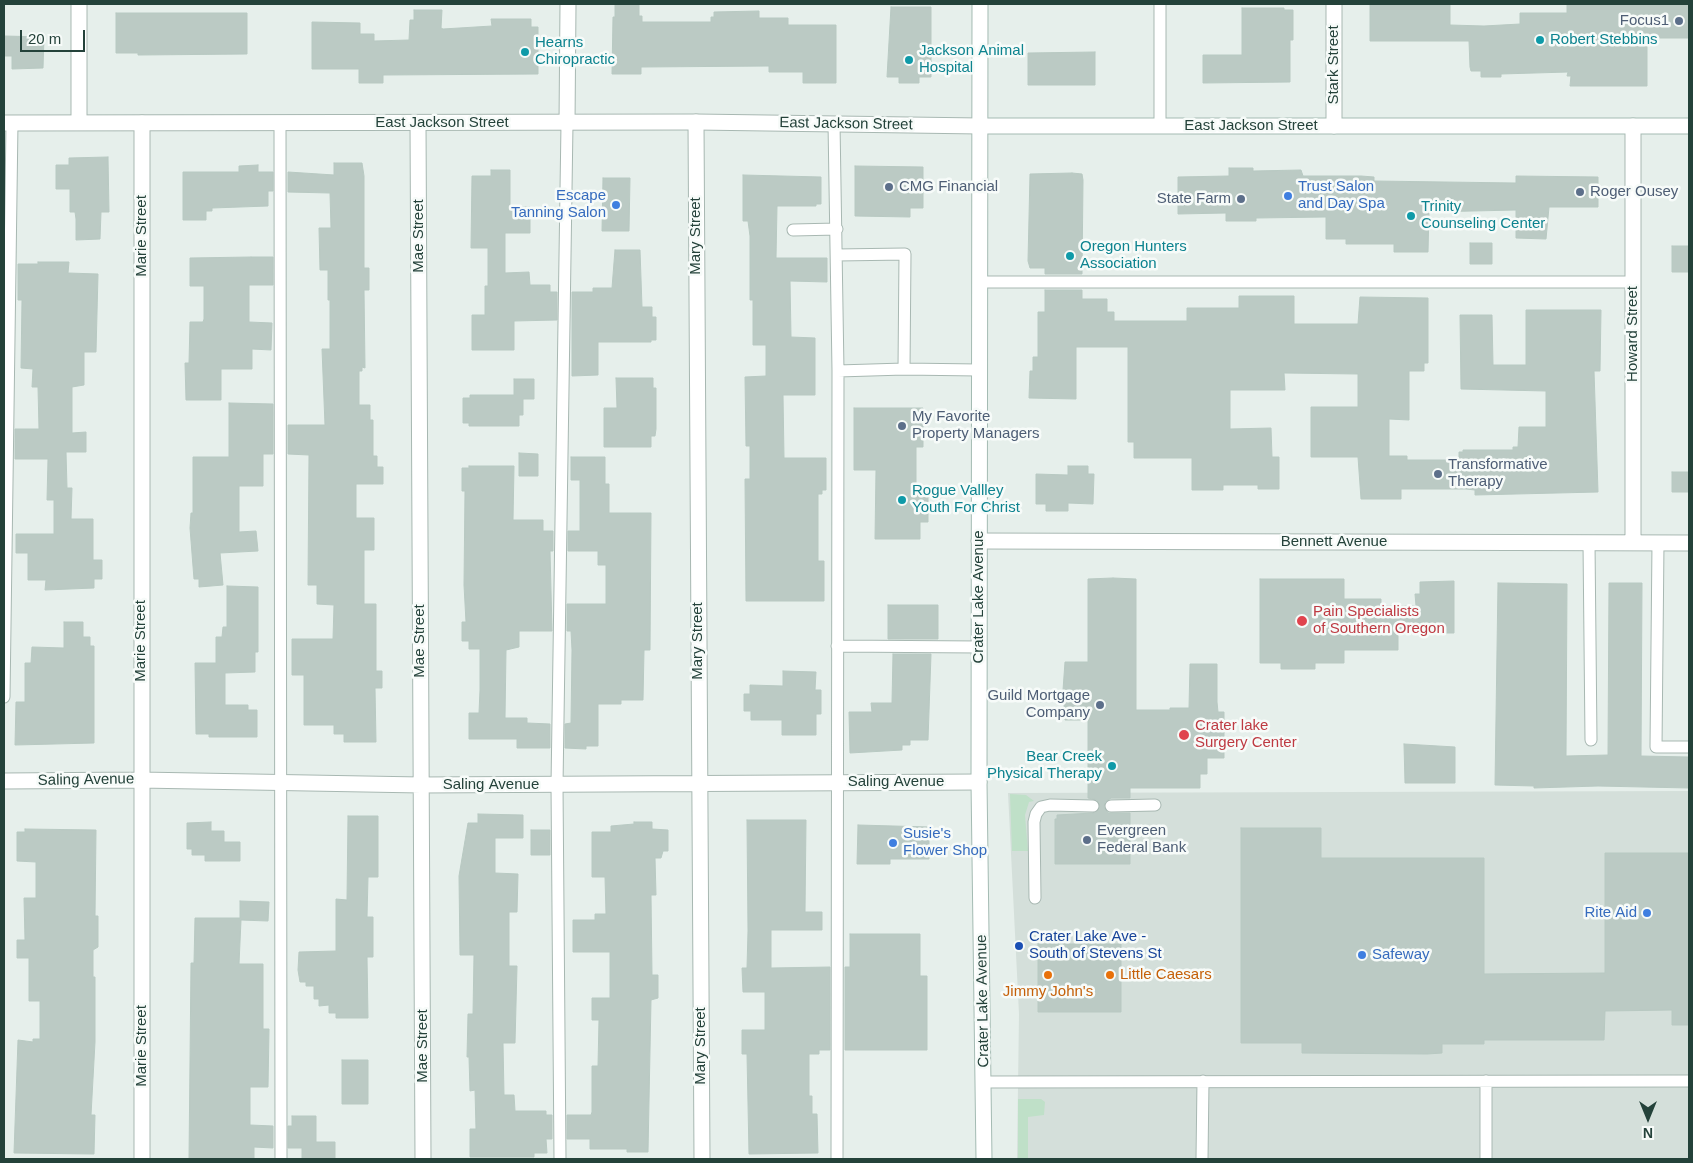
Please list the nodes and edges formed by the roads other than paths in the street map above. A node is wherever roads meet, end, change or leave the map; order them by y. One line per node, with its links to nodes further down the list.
1 (79, 4): 6 (street)
2 (568, 4): 13 (street)
3 (980, 4): 14 (street, Crater Lake Avenue)
4 (1160, 4): 15 (lane)
5 (1334, 4): 16 (street, Stark Street)
6 (79, 122): 9 (street, East Jackson Street); 10 (street, East Jackson Street)
7 (280, 122): 10 (street, East Jackson Street); 11 (street, East Jackson Street); 39 (lane)
8 (696, 122): 12 (street, East Jackson Street); 13 (street, East Jackson Street); 42 (street, Mary Street)
9 (8, 123): 34 (lane)
10 (142, 123): 37 (street, Marie Street)
11 (418, 123): 13 (street, East Jackson Street); 43 (street, Mae Street)
12 (834, 123): 14 (street, East Jackson Street); 19 (lane)
13 (567, 124): 44 (lane)
14 (980, 126): 15 (street, East Jackson Street); 22 (street, Crater Lake Avenue)
15 (1160, 126): 16 (street, East Jackson Street)
16 (1334, 126): 17 (street, East Jackson Street)
17 (1633, 126): 18 (street, East Jackson Street); 23 (street, Howard Street)
18 (1689, 126)
19 (837, 229): 20 (lane); 21 (lane)
20 (793, 230)
21 (837, 255): 24 (lane); 26 (lane)
22 (980, 282): 23 (lane); 25 (street, Crater Lake Avenue)
23 (1633, 282): 29 (street, Howard Street)
24 (904, 369): 25 (lane); 26 (lane)
25 (978, 370): 27 (street, Crater Lake Avenue)
26 (838, 371): 32 (lane)
27 (979, 541): 28 (street, Bennett Avenue); 33 (street, Crater Lake Avenue)
28 (1590, 543): 29 (street, Bennett Avenue); 35 (lane)
29 (1633, 543): 30 (street, Bennett Avenue)
30 (1658, 543): 31 (street, Bennett Avenue); 36 (lane)
31 (1689, 543)
32 (837, 646): 33 (lane); 40 (lane)
33 (979, 647): 41 (street, Crater Lake Avenue)
34 (4, 697)
35 (1591, 740)
36 (1689, 747)
37 (140, 780): 38 (street, Saling Avenue); 39 (street, Saling Avenue); 53 (street, Marie Street)
38 (4, 781)
39 (282, 782): 43 (street, Saling Avenue); 54 (lane)
40 (836, 782): 41 (street, Saling Avenue); 42 (street, Saling Avenue); 58 (lane)
41 (979, 782): 52 (street, Crater Lake Avenue)
42 (698, 783): 44 (street, Saling Avenue); 57 (street, Mary Street)
43 (421, 785): 44 (street, Saling Avenue); 55 (street, Mae Street)
44 (557, 785): 56 (lane)
45 (1155, 805): 47 (lane)
46 (1093, 806): 48 (lane)
47 (1111, 806)
48 (1035, 898)
49 (1203, 1081): 50 (lane); 52 (lane); 60 (lane)
50 (1486, 1081): 51 (lane); 61 (lane)
51 (1689, 1081)
52 (984, 1082): 59 (street, Crater Lake Avenue)
53 (142, 1159)
54 (281, 1159)
55 (423, 1159)
56 (560, 1159)
57 (702, 1159)
58 (837, 1159)
59 (984, 1159)
60 (1202, 1159)
61 (1486, 1159)

